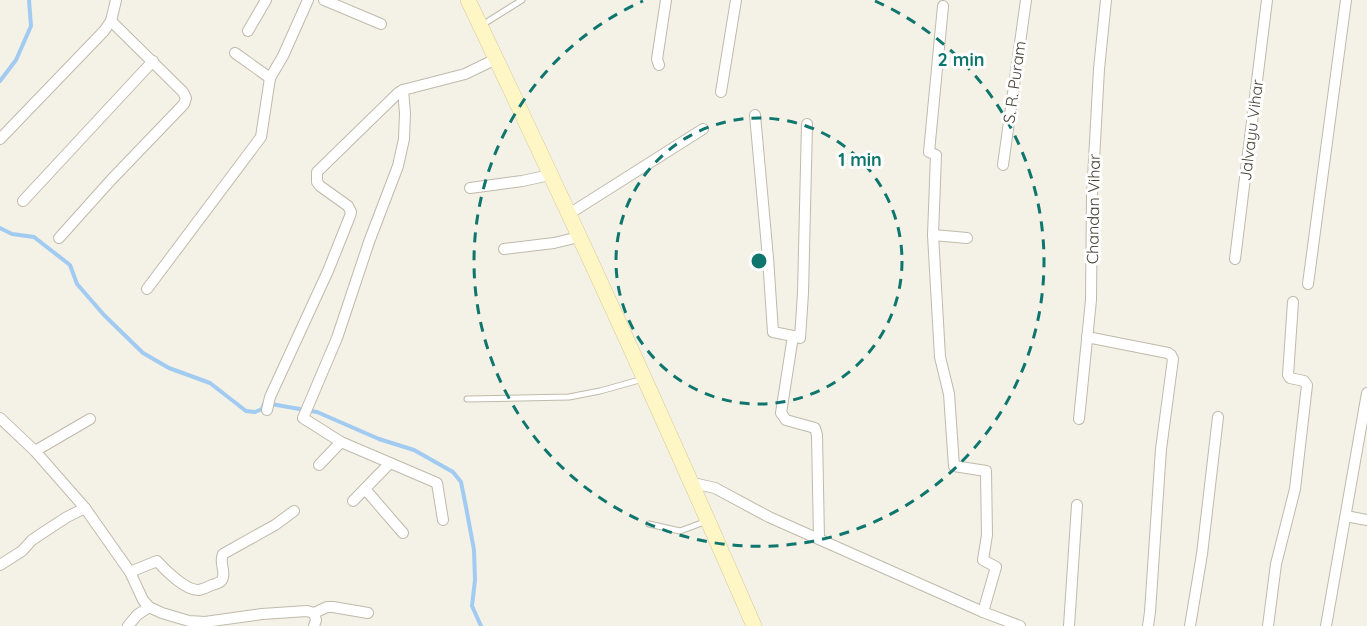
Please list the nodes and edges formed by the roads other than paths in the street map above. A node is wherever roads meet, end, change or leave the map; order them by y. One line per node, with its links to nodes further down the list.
1 (116, 0): 14 (street)
2 (266, 0): 17 (street)
3 (308, 0): 22 (street)
4 (324, 0): 15 (street)
5 (468, 0): 16 (street)
6 (522, 0): 16 (lane)
7 (666, 0): 21 (street)
8 (736, 0): 24 (street)
9 (1026, 0): 29 (street, S. R. Puram)
10 (1106, 0): 44 (street, Chandan Vihar)
11 (1266, 0): 39 (street, Jalvayu Vihar)
12 (1346, 0): 40 (street)
13 (943, 6): 34 (street)
14 (111, 21): 20 (street); 28 (street)
15 (381, 24)
16 (480, 26): 19 (street)
17 (248, 31)
18 (235, 53): 22 (street)
19 (496, 59): 23 (street); 30 (street)
20 (153, 61): 32 (street); 36 (street)
21 (659, 65)
22 (270, 78): 41 (street)
23 (403, 90): 48 (street); 53 (street)
24 (721, 92)
25 (755, 115): 43 (street)
26 (807, 124): 43 (street)
27 (703, 129): 33 (street)
28 (0, 139)
29 (1003, 165)
30 (550, 175): 31 (street); 33 (street)
31 (470, 188)
32 (23, 201)
33 (569, 214): 35 (street)
34 (933, 234): 37 (street); 73 (street)
35 (579, 237): 38 (street); 45 (street)
36 (59, 238)
37 (967, 238)
38 (504, 249)
39 (1235, 259)
40 (1308, 284)
41 (147, 289)
42 (1293, 302): 87 (street)
43 (793, 336): 69 (street)
44 (1087, 337): 52 (street, Chandan Vihar); 85 (street)
45 (644, 378): 47 (lane); 57 (street)
46 (1367, 393): 63 (street)
47 (467, 399)
48 (267, 410)
49 (1218, 417): 86 (street)
50 (0, 418): 54 (street)
51 (90, 419): 54 (street)
52 (1078, 419)
53 (341, 442): 55 (street); 56 (street)
54 (35, 451): 61 (street)
55 (390, 463): 58 (street); 64 (street)
56 (319, 465)
57 (693, 483): 66 (street); 69 (street)
58 (365, 489): 59 (street); 68 (street)
59 (353, 501)
60 (1077, 505): 84 (street)
61 (85, 508): 70 (street); 71 (street)
62 (294, 511): 71 (street)
63 (1346, 516): 65 (street); 88 (street)
64 (443, 520)
65 (1367, 520)
66 (709, 521): 67 (lane); 82 (street)
67 (649, 524)
68 (404, 533)
69 (819, 539): 73 (street)
70 (0, 565)
71 (130, 572): 72 (street)
72 (149, 607): 77 (street); 79 (street)
73 (983, 612): 78 (street)
74 (314, 613): 75 (street); 76 (street); 81 (street)
75 (368, 613)
76 (272, 614): 77 (street); 80 (street)
77 (168, 620)
78 (1000, 622): 83 (street)
79 (128, 626)
80 (271, 626)
81 (314, 626)
82 (754, 626)
83 (1020, 626)
84 (1069, 626)
85 (1148, 626)
86 (1190, 626)
87 (1268, 626)
88 (1326, 626)

